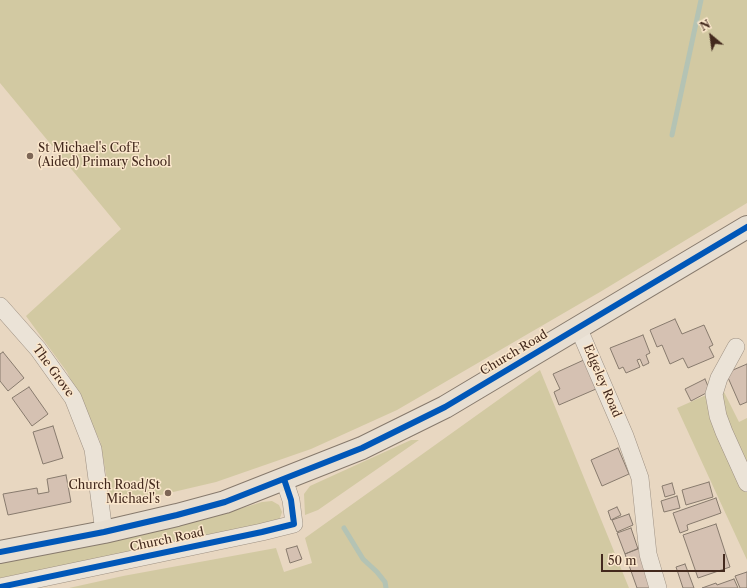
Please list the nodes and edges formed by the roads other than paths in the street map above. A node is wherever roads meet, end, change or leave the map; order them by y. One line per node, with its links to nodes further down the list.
1 (747, 227): 3 (main road, Church Road)
2 (2, 312): 7 (street, The Grove)
3 (578, 327): 5 (main road, Church Road); 10 (street, Edgeley Road)
4 (736, 347): 6 (street)
5 (284, 480): 7 (main road, Church Road); 9 (street, Church Road)
6 (747, 483)
7 (104, 532): 8 (main road, Church Road)
8 (0, 552)
9 (0, 587)
10 (658, 588)

